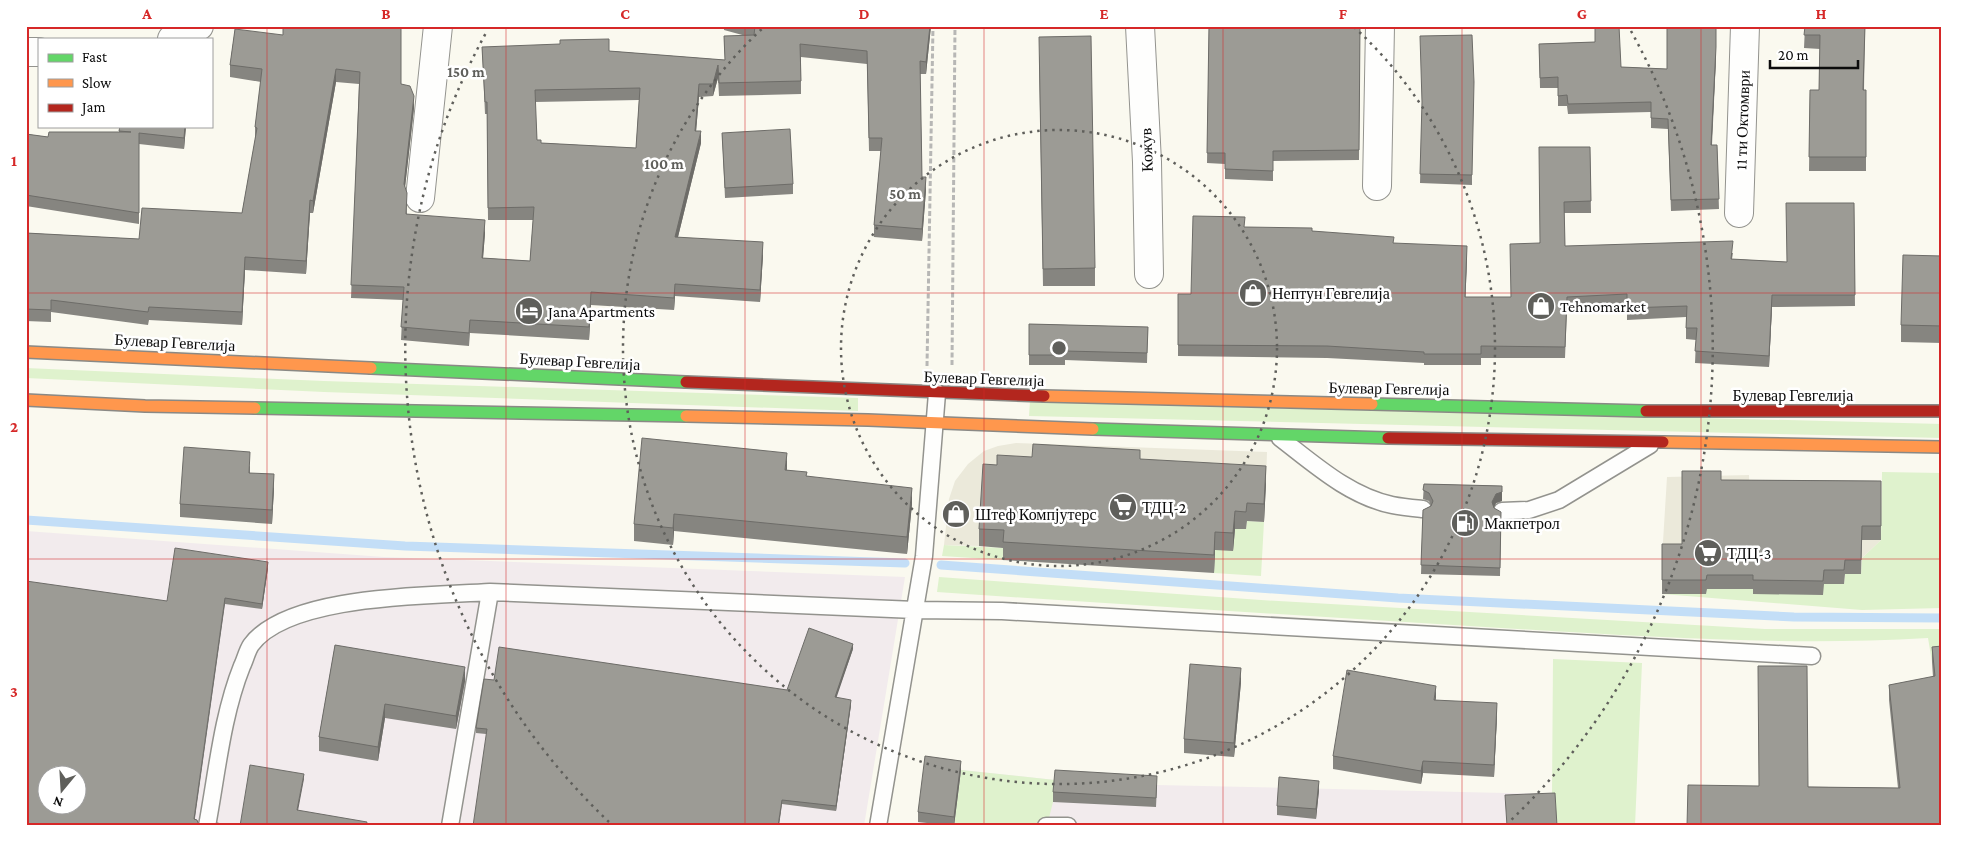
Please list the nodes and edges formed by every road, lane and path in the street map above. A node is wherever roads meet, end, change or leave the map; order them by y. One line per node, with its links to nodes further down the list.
1 (199, 26): 8 (street)
2 (438, 26): 10 (street)
3 (932, 26): 14 (path)
4 (955, 26): 14 (path)
5 (1140, 26): 12 (street, Кожув)
6 (1380, 26): 9 (street)
7 (1745, 26): 11 (street, 11 ти Октомври)
8 (174, 38)
9 (1377, 186)
10 (420, 198)
11 (1739, 213)
12 (1149, 274)
13 (26, 352): 14 (main road, Булевар Гевгелија)
14 (939, 393): 16 (main road, Булевар Гевгелија); 17 (lane)
15 (26, 400): 17 (main road)
16 (1942, 411)
17 (936, 423): 18 (main road); 24 (lane)
18 (1278, 436): 19 (main road); 21 (lane)
19 (1655, 441): 20 (main road); 22 (lane)
20 (1942, 447)
21 (1423, 509)
22 (1502, 512)
23 (490, 592): 24 (lane); 26 (lane); 27 (lane)
24 (916, 610): 25 (lane); 28 (lane)
25 (1812, 656)
26 (207, 826)
27 (450, 826)
28 (878, 826)
29 (1046, 826): 30 (lane)
30 (1068, 826)

